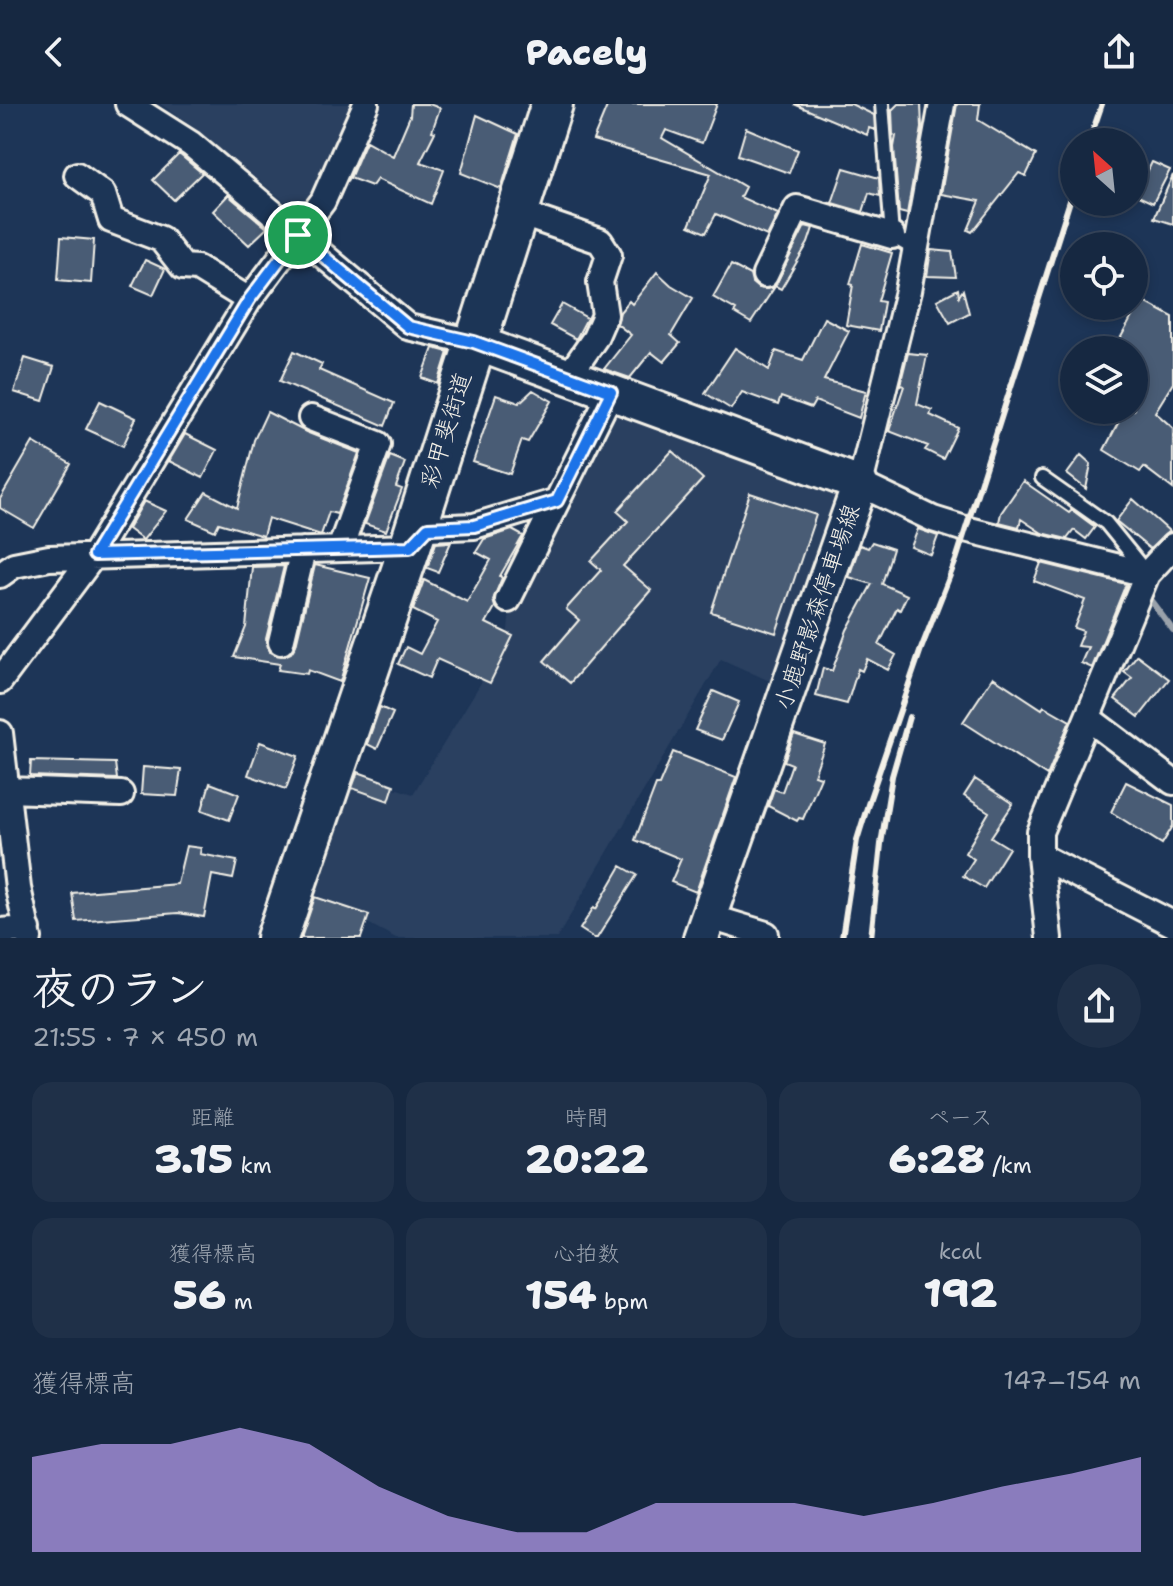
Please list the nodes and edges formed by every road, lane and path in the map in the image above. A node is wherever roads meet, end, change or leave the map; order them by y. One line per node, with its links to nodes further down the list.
1 (128, 104): 8 (street)
2 (366, 104): 8 (street)
3 (552, 104): 7 (highway, 彩甲斐街道)
4 (882, 104): 9 (lane)
5 (942, 104): 10 (street)
6 (77, 175): 12 (street)
7 (516, 212): 13 (highway, 彩甲斐街道); 14 (street)
8 (298, 235): 12 (street); 13 (street)
9 (892, 236): 10 (lane); 11 (street)
10 (916, 250): 18 (street)
11 (765, 275)
12 (249, 300): 24 (street)
13 (474, 342): 14 (main road, 小鹿野影森停車場線); 21 (highway, 彩甲斐街道)
14 (568, 377): 15 (main road, 小鹿野影森停車場線)
15 (611, 392): 18 (main road, 小鹿野影森停車場線); 19 (street)
16 (311, 418): 22 (street)
17 (1042, 478): 25 (lane)
18 (860, 484): 25 (street); 37 (main road, 小鹿野影森停車場線)
19 (557, 501): 21 (street); 27 (street)
20 (1173, 546): 25 (street)
21 (410, 547): 22 (street); 41 (highway, 彩甲斐街道)
22 (340, 549): 23 (street)
23 (303, 550): 24 (street); 28 (street)
24 (94, 555): 26 (street); 29 (street)
25 (1147, 574): 30 (street)
26 (0, 575)
27 (508, 600)
28 (281, 642)
29 (0, 681)
30 (1088, 718): 32 (street); 35 (street)
31 (0, 733): 34 (street)
32 (1173, 782)
33 (121, 794): 34 (street)
34 (5, 798): 39 (street)
35 (1040, 856): 36 (street); 42 (street)
36 (1173, 924)
37 (706, 928): 40 (street)
38 (0, 931): 39 (street)
39 (28, 934)
40 (766, 934)
41 (277, 938)
42 (1049, 938)

